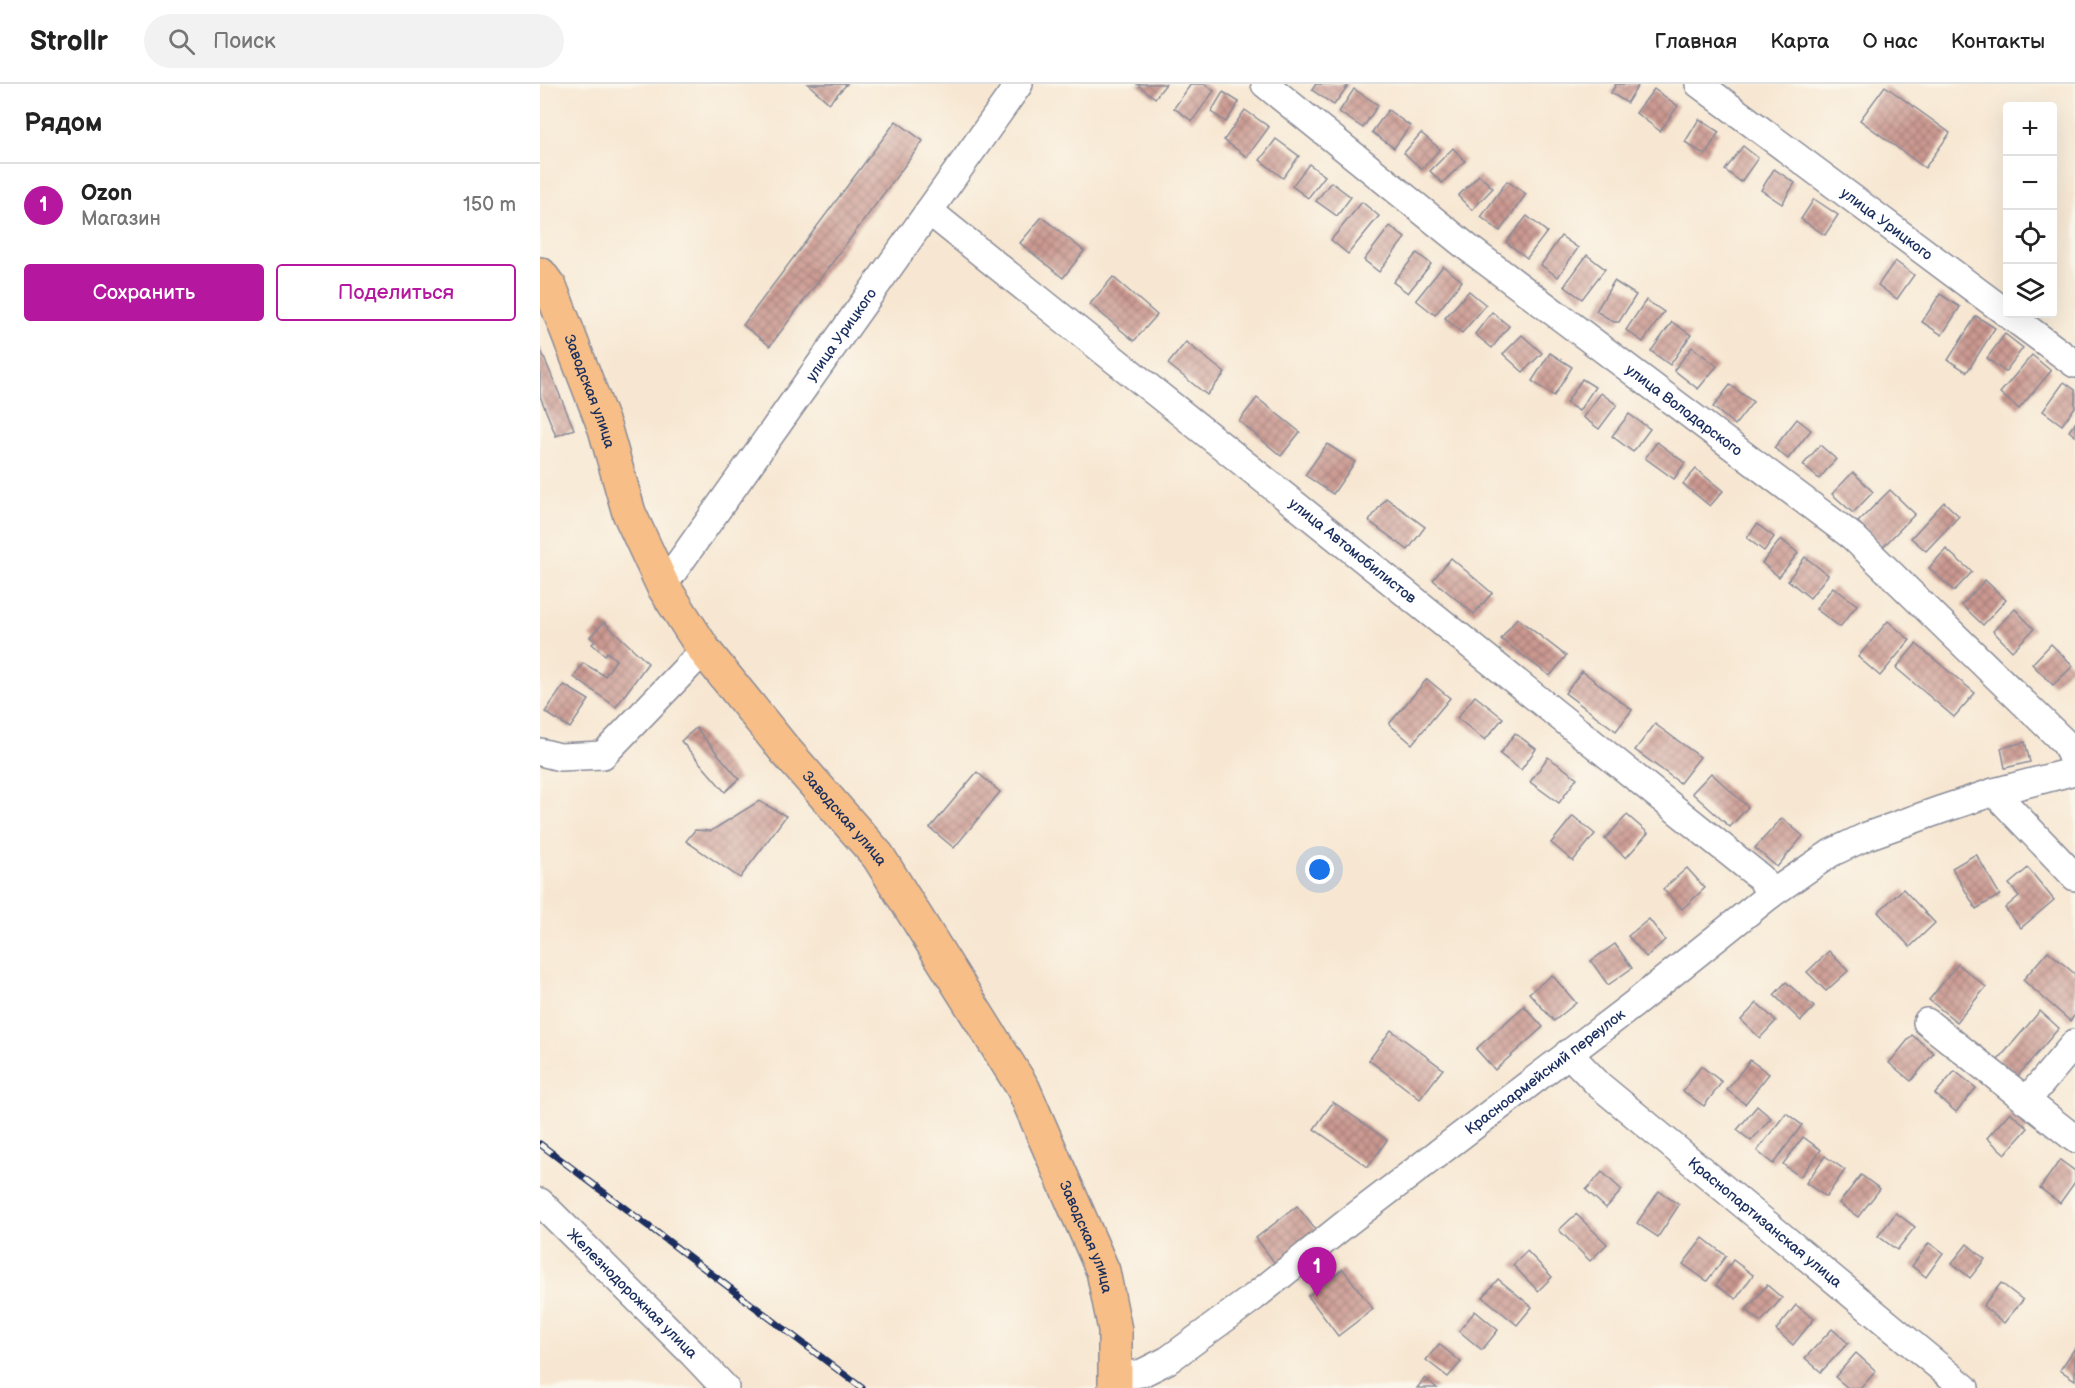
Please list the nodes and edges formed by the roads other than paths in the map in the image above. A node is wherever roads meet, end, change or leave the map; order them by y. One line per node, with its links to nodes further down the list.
1 (1019, 84): 4 (street, улица Урицкого)
2 (1265, 84): 10 (street, улица Володарского)
3 (1699, 84): 6 (street, улица Урицкого)
4 (929, 211): 7 (street, улица Урицкого); 14 (street, улица Автомобилистов)
5 (540, 274): 7 (main road, Заводская улица)
6 (2075, 364)
7 (663, 586): 8 (main road, Заводская улица)
8 (704, 650): 9 (street); 21 (main road, Заводская улица)
9 (540, 752)
10 (2075, 766)
11 (2075, 771): 12 (street, Красноармейский переулок)
12 (1994, 792): 13 (street); 14 (street, Красноармейский переулок)
13 (2075, 877)
14 (1770, 895): 17 (street, Красноармейский переулок)
15 (1927, 1022): 18 (street)
16 (2075, 1043): 18 (street)
17 (1568, 1053): 21 (street, Красноармейский переулок); 23 (street, Краснопартизанская улица)
18 (2026, 1101): 19 (street)
19 (2075, 1139)
20 (540, 1202): 22 (street, Железнодорожная улица)
21 (1114, 1382)
22 (725, 1388)
23 (1965, 1388)

